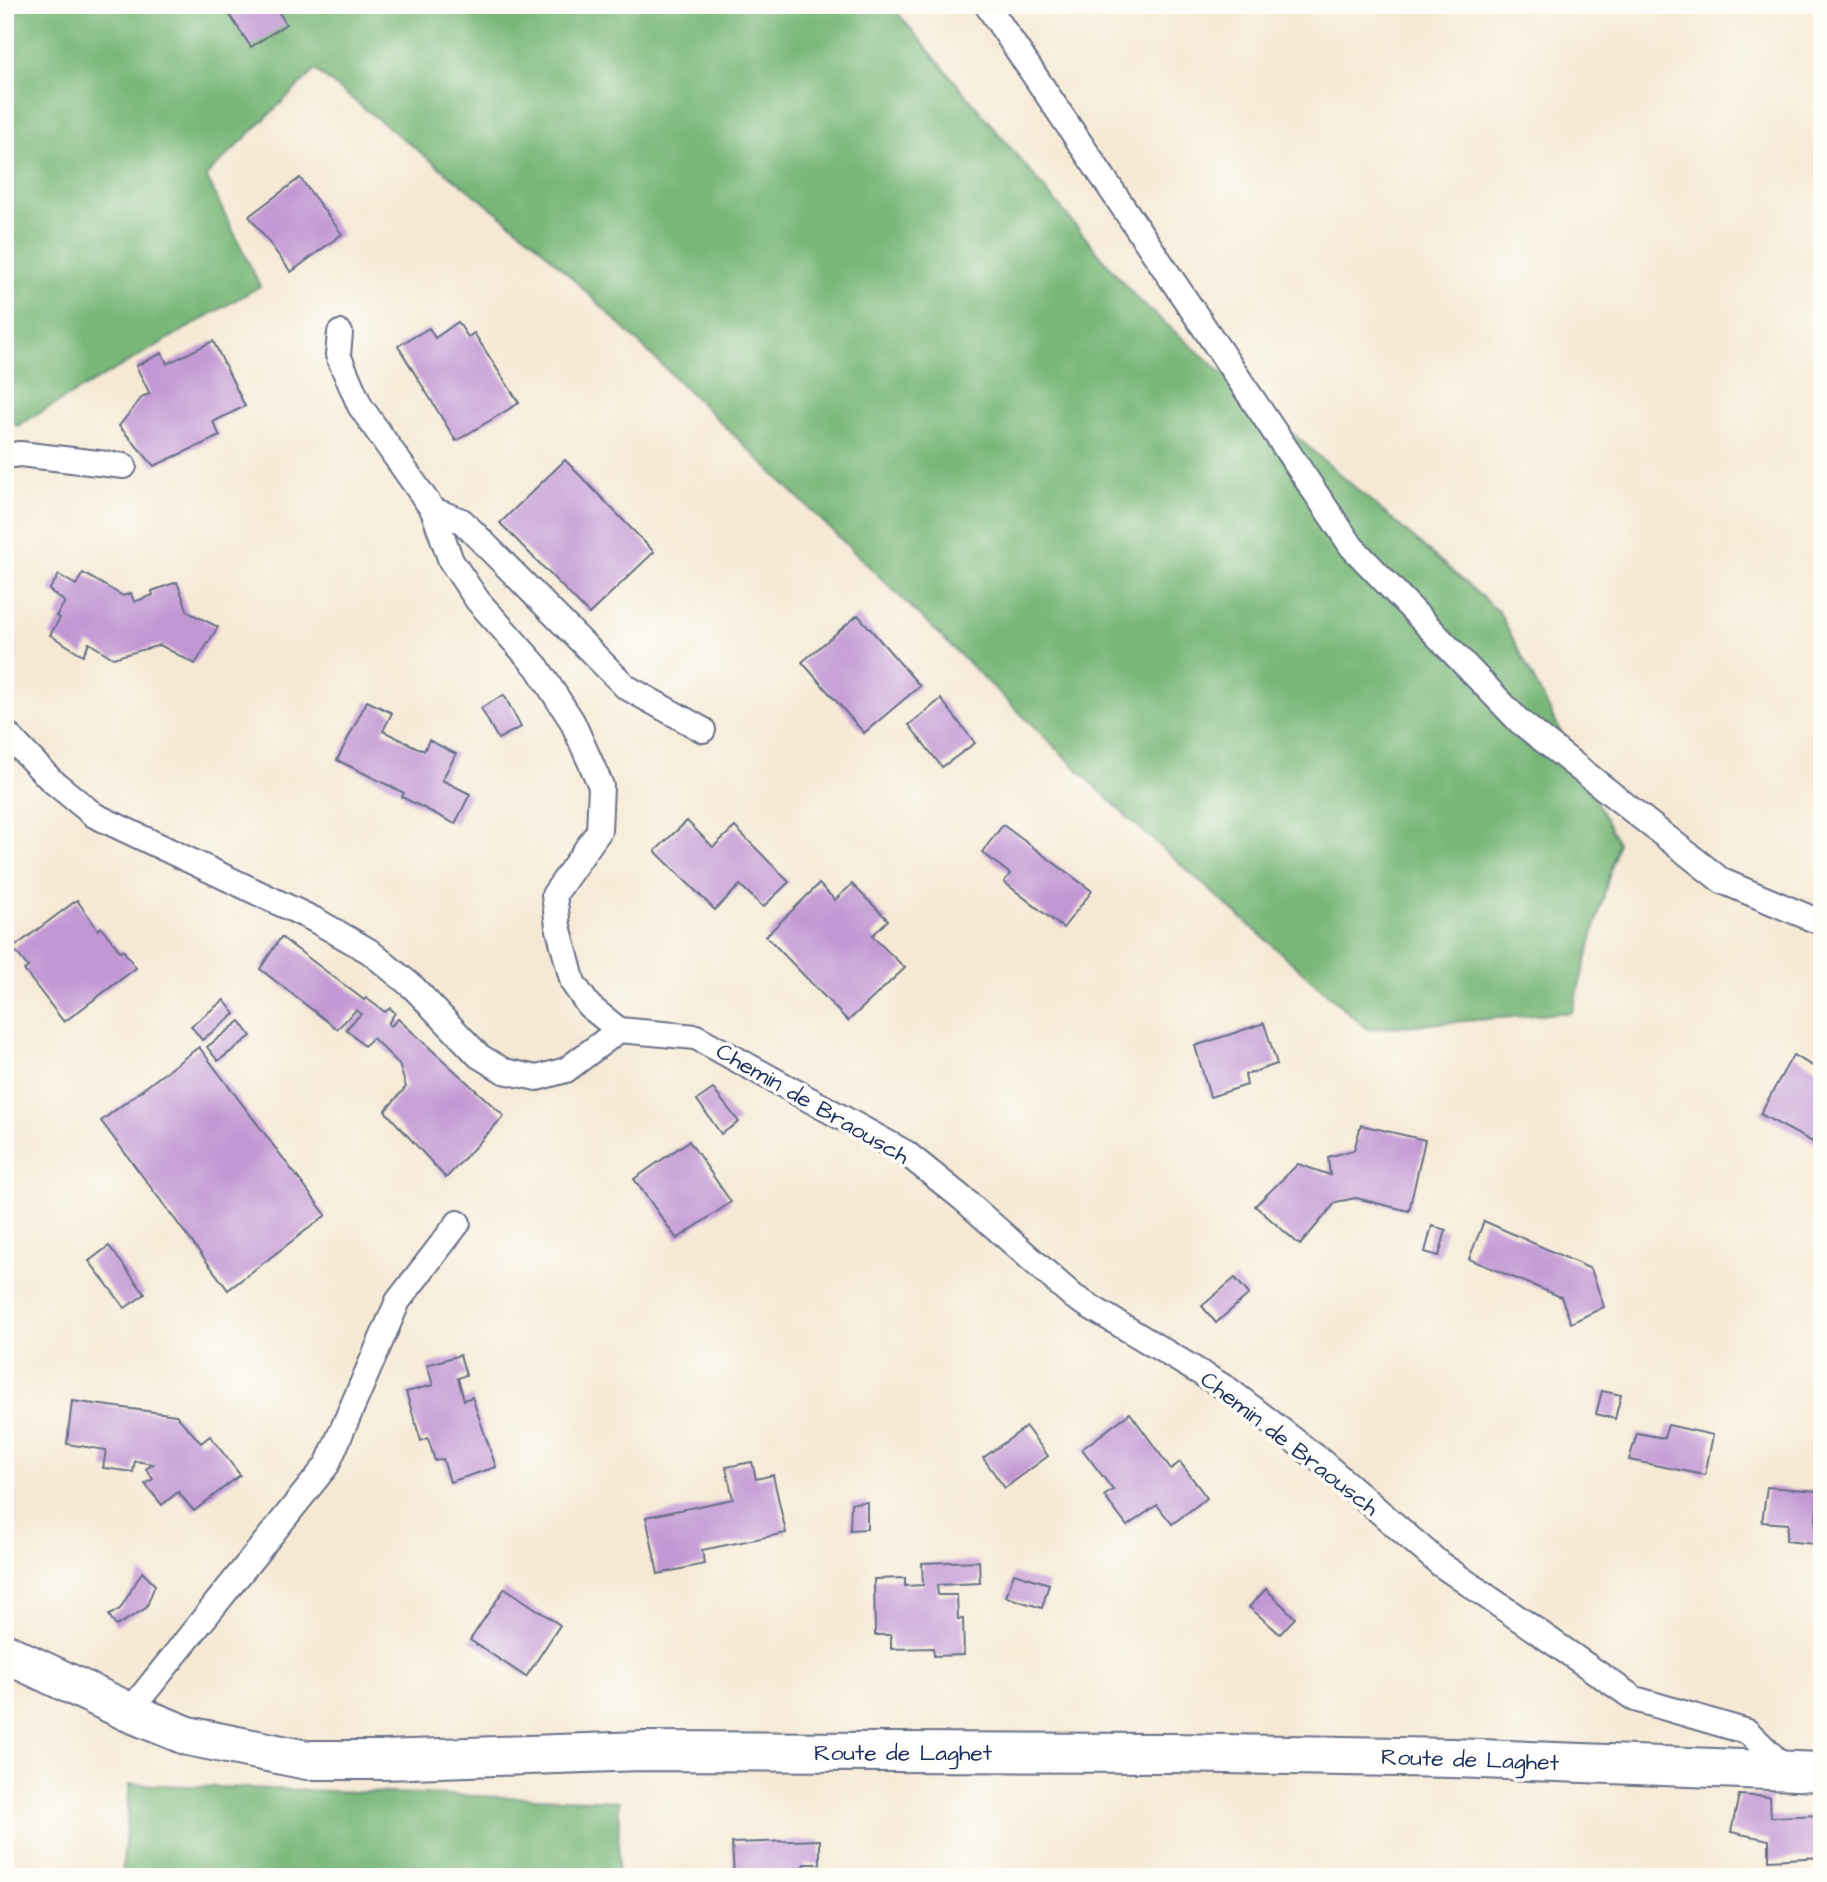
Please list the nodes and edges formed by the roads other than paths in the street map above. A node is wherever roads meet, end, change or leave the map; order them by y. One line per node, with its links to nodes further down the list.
1 (987, 5): 8 (lane)
2 (340, 333): 5 (lane)
3 (5, 456): 4 (lane)
4 (124, 466)
5 (433, 510): 6 (lane); 9 (lane)
6 (703, 730)
7 (5, 732): 9 (lane)
8 (1822, 923)
9 (619, 1030): 13 (lane, Chemin de Braousch)
10 (458, 1223): 12 (lane)
11 (5, 1653): 12 (main road, Route de Laghet)
12 (129, 1713): 13 (main road, Route de Laghet)
13 (1805, 1771)

